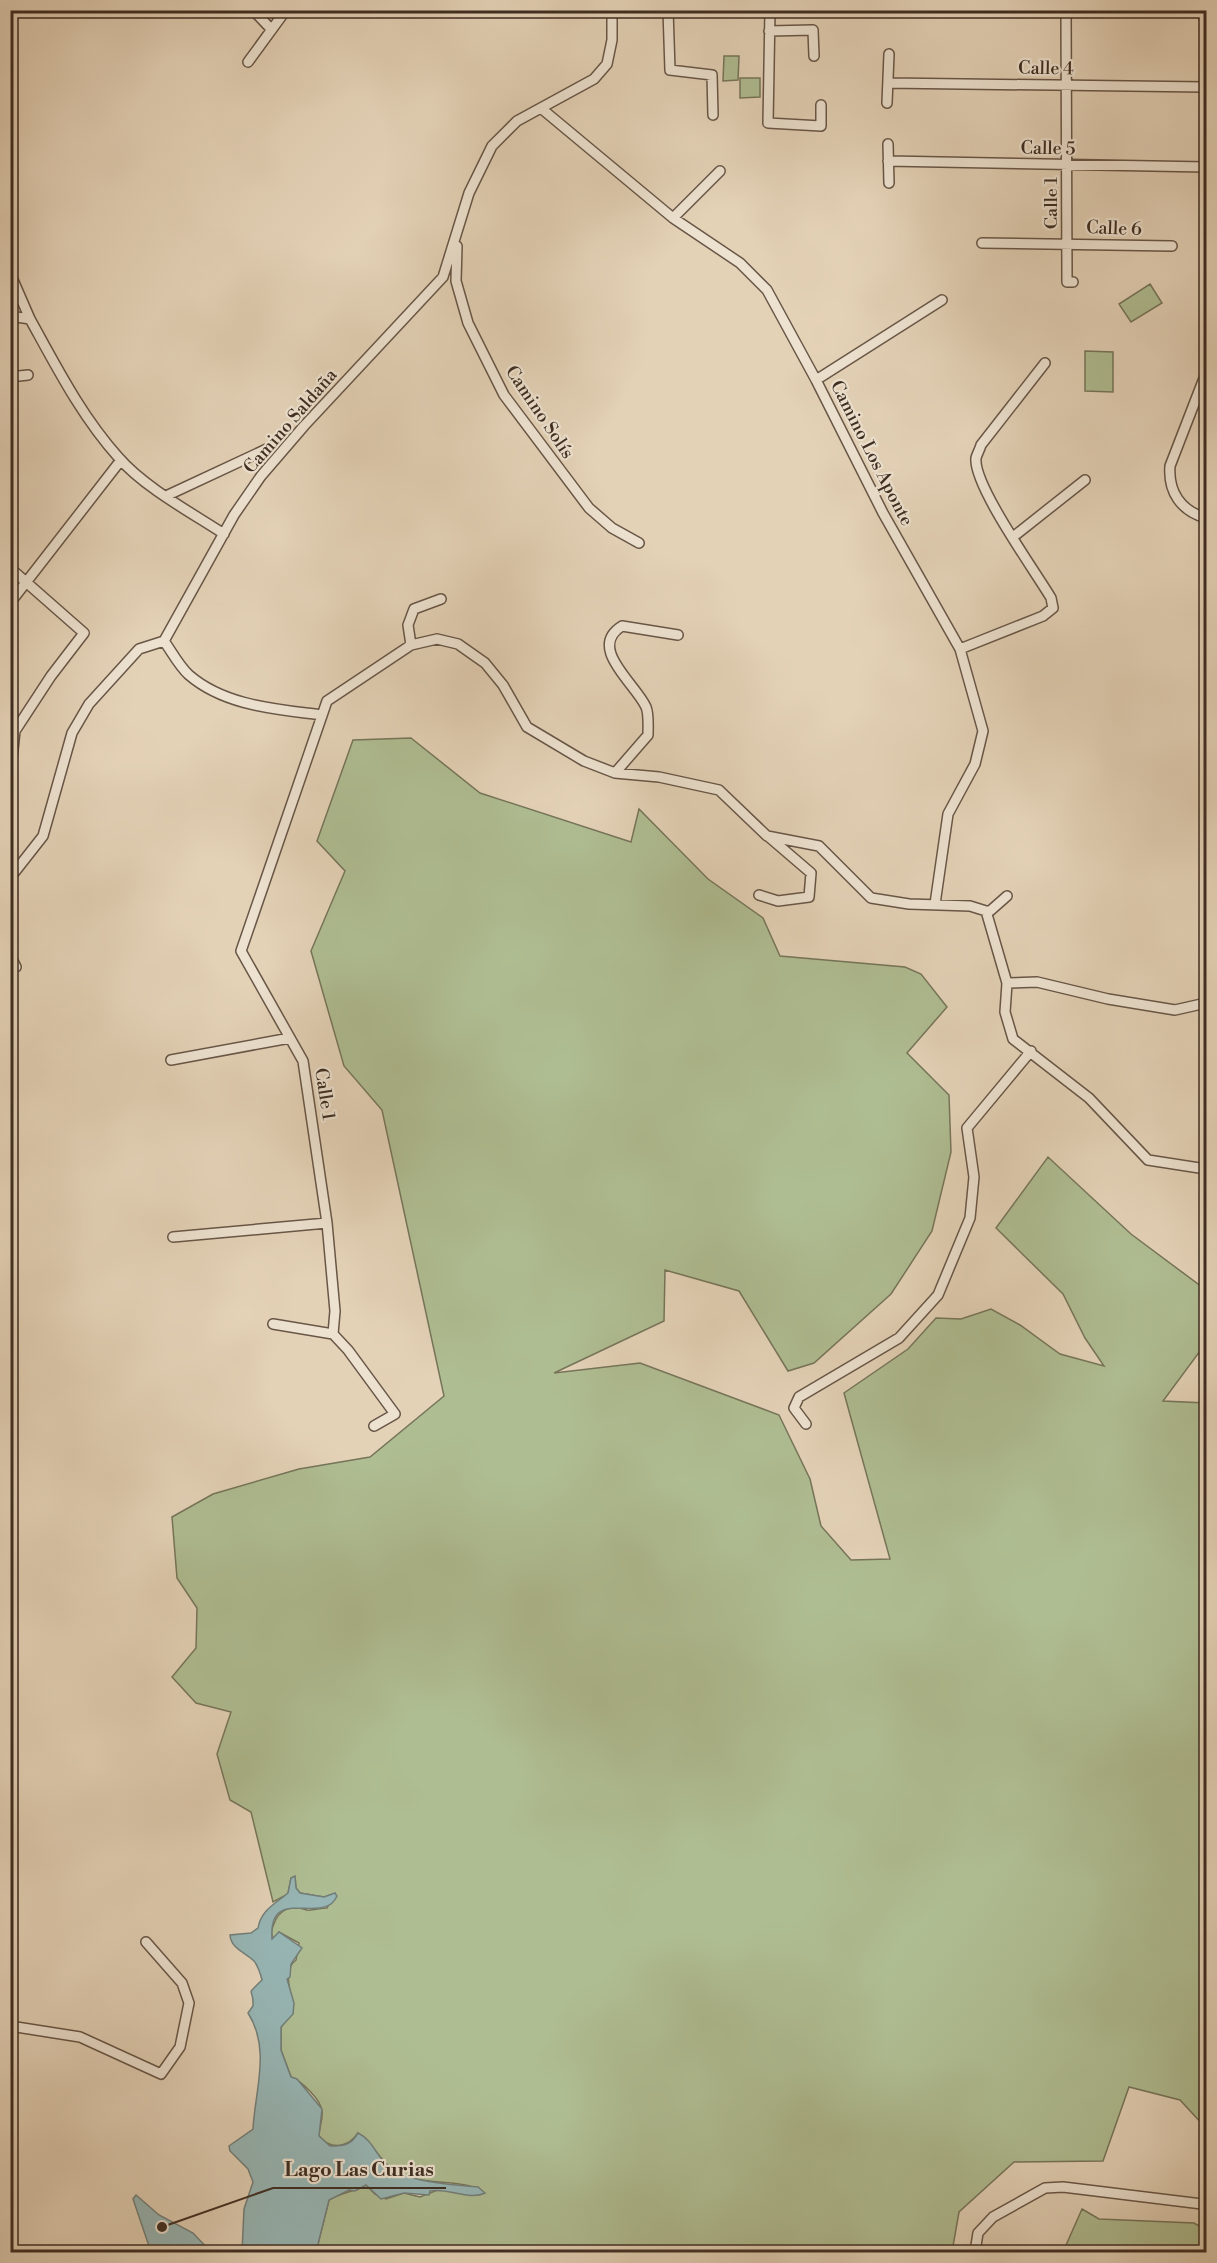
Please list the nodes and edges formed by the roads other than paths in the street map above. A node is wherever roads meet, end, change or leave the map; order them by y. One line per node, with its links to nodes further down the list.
1 (253, 10): 9 (street)
2 (286, 10): 9 (street)
3 (612, 10): 19 (street, Camino Saldaña)
4 (668, 10): 20 (street)
5 (770, 10): 10 (street)
6 (1066, 10): 15 (street, Calle 1)
7 (1201, 10): 8 (street)
8 (1206, 23)
9 (271, 29): 13 (street)
10 (769, 31): 12 (street); 18 (street)
11 (889, 54): 14 (street)
12 (814, 56)
13 (248, 62)
14 (888, 83): 15 (street, Calle 4); 17 (street)
15 (1067, 84): 16 (street, Calle 4); 23 (street, Calle 1)
16 (1204, 87)
17 (887, 103)
18 (821, 105)
19 (542, 109): 27 (street, Camino Los Aponte); 28 (street, Camino Saldaña)
20 (713, 115)
21 (888, 144): 22 (street)
22 (888, 161): 23 (street, Calle 5); 26 (street)
23 (1067, 165): 24 (street, Calle 5); 30 (street, Calle 1)
24 (1206, 167)
25 (720, 171): 27 (street)
26 (889, 183)
27 (673, 218): 41 (street, Camino Los Aponte)
28 (457, 235): 47 (street, Camino Saldaña); 49 (street, Camino Solís)
29 (982, 243): 30 (street, Calle 6)
30 (1067, 243): 31 (street, Calle 6); 33 (street, Calle 1)
31 (1172, 246)
32 (10, 273): 36 (street)
33 (1073, 282)
34 (942, 300): 41 (street)
35 (10, 316): 36 (street)
36 (30, 319): 43 (street)
37 (1045, 363): 48 (street)
38 (1206, 373): 46 (street)
39 (28, 375): 40 (street)
40 (10, 377)
41 (816, 380): 57 (street, Camino Los Aponte)
42 (270, 447): 45 (street)
43 (121, 460): 45 (street); 51 (street)
44 (1085, 480): 48 (street)
45 (166, 496): 47 (street)
46 (1206, 518)
47 (224, 534): 55 (street, Camino Saldaña)
48 (1013, 537): 57 (street)
49 (639, 543)
50 (10, 568): 51 (street)
51 (26, 581): 53 (street); 60 (street)
52 (441, 599): 56 (street)
53 (10, 603)
54 (678, 635): 59 (street)
55 (164, 641): 58 (street); 62 (street)
56 (411, 645): 58 (street, Calle 1); 59 (street)
57 (960, 649): 65 (street, Camino Los Aponte)
58 (321, 715): 71 (street, Calle 1)
59 (615, 773): 61 (street)
60 (10, 777)
61 (767, 836): 63 (street); 65 (street)
62 (10, 878)
63 (759, 895)
64 (1007, 896): 66 (street)
65 (935, 904): 66 (street)
66 (986, 912): 69 (street)
67 (10, 955): 68 (street)
68 (16, 967)
69 (1007, 983): 70 (street); 72 (street)
70 (1206, 1003)
71 (290, 1038): 73 (street); 75 (street, Calle 1)
72 (1030, 1051): 74 (street); 79 (street)
73 (171, 1060)
74 (1206, 1169)
75 (327, 1223): 76 (street); 78 (street, Calle 1)
76 (173, 1237)
77 (273, 1324): 78 (street)
78 (333, 1334): 80 (street)
79 (806, 1424)
80 (374, 1426)
81 (146, 1942): 82 (street)
82 (10, 2026)
83 (1206, 2207): 84 (street)
84 (975, 2253)

